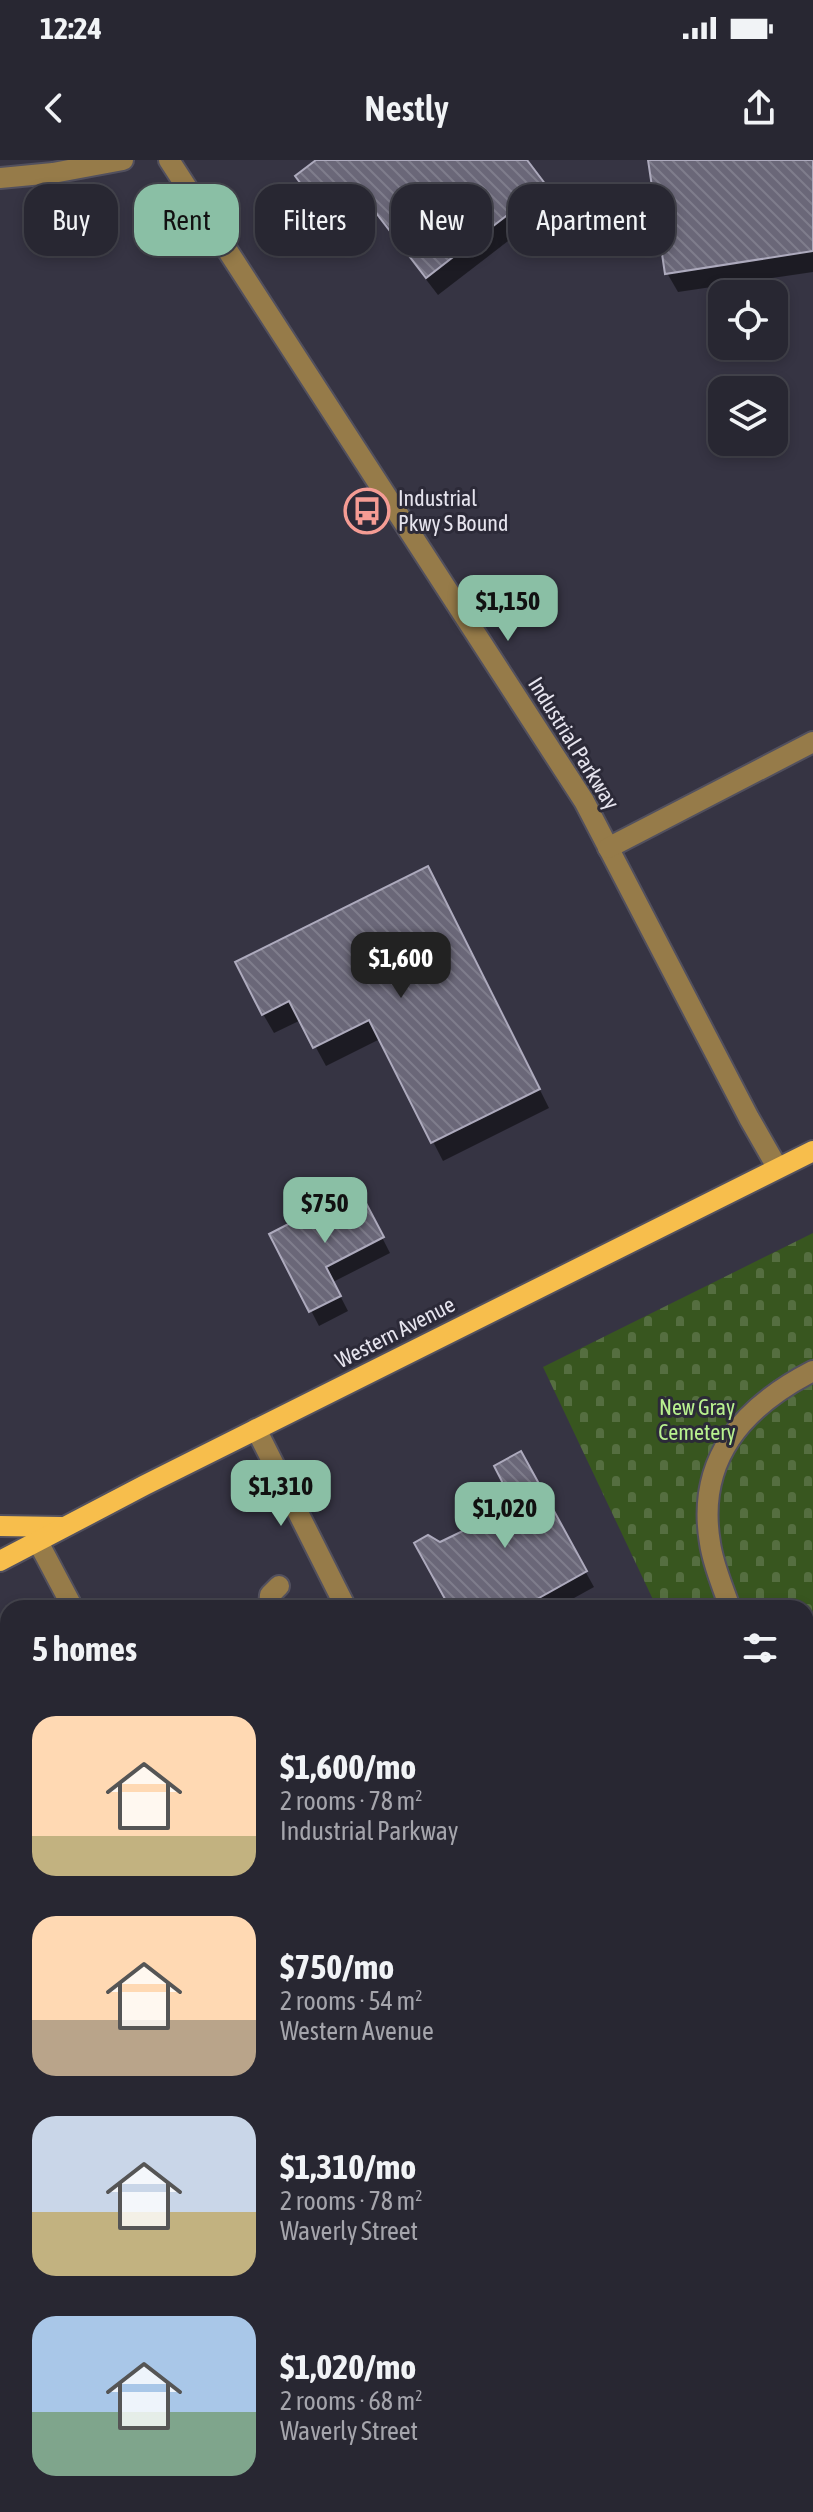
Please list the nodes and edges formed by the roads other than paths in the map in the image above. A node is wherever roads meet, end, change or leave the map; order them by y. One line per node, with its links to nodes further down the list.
1 (123, 160): 3 (street)
2 (169, 160): 5 (street, Industrial Parkway)
3 (0, 178)
4 (813, 742): 5 (street)
5 (608, 848): 7 (street, Industrial Parkway)
6 (813, 1151): 7 (main road, Western Avenue)
7 (777, 1167): 9 (main road, Western Avenue)
8 (813, 1371): 18 (street)
9 (256, 1429): 11 (main road, Western Avenue); 17 (street)
10 (0, 1526): 11 (main road)
11 (61, 1527): 12 (main road, Western Avenue)
12 (37, 1540): 13 (main road, Western Avenue); 15 (street)
13 (0, 1561)
14 (279, 1586): 16 (street)
15 (69, 1600)
16 (270, 1600)
17 (342, 1600)
18 (727, 1600)

